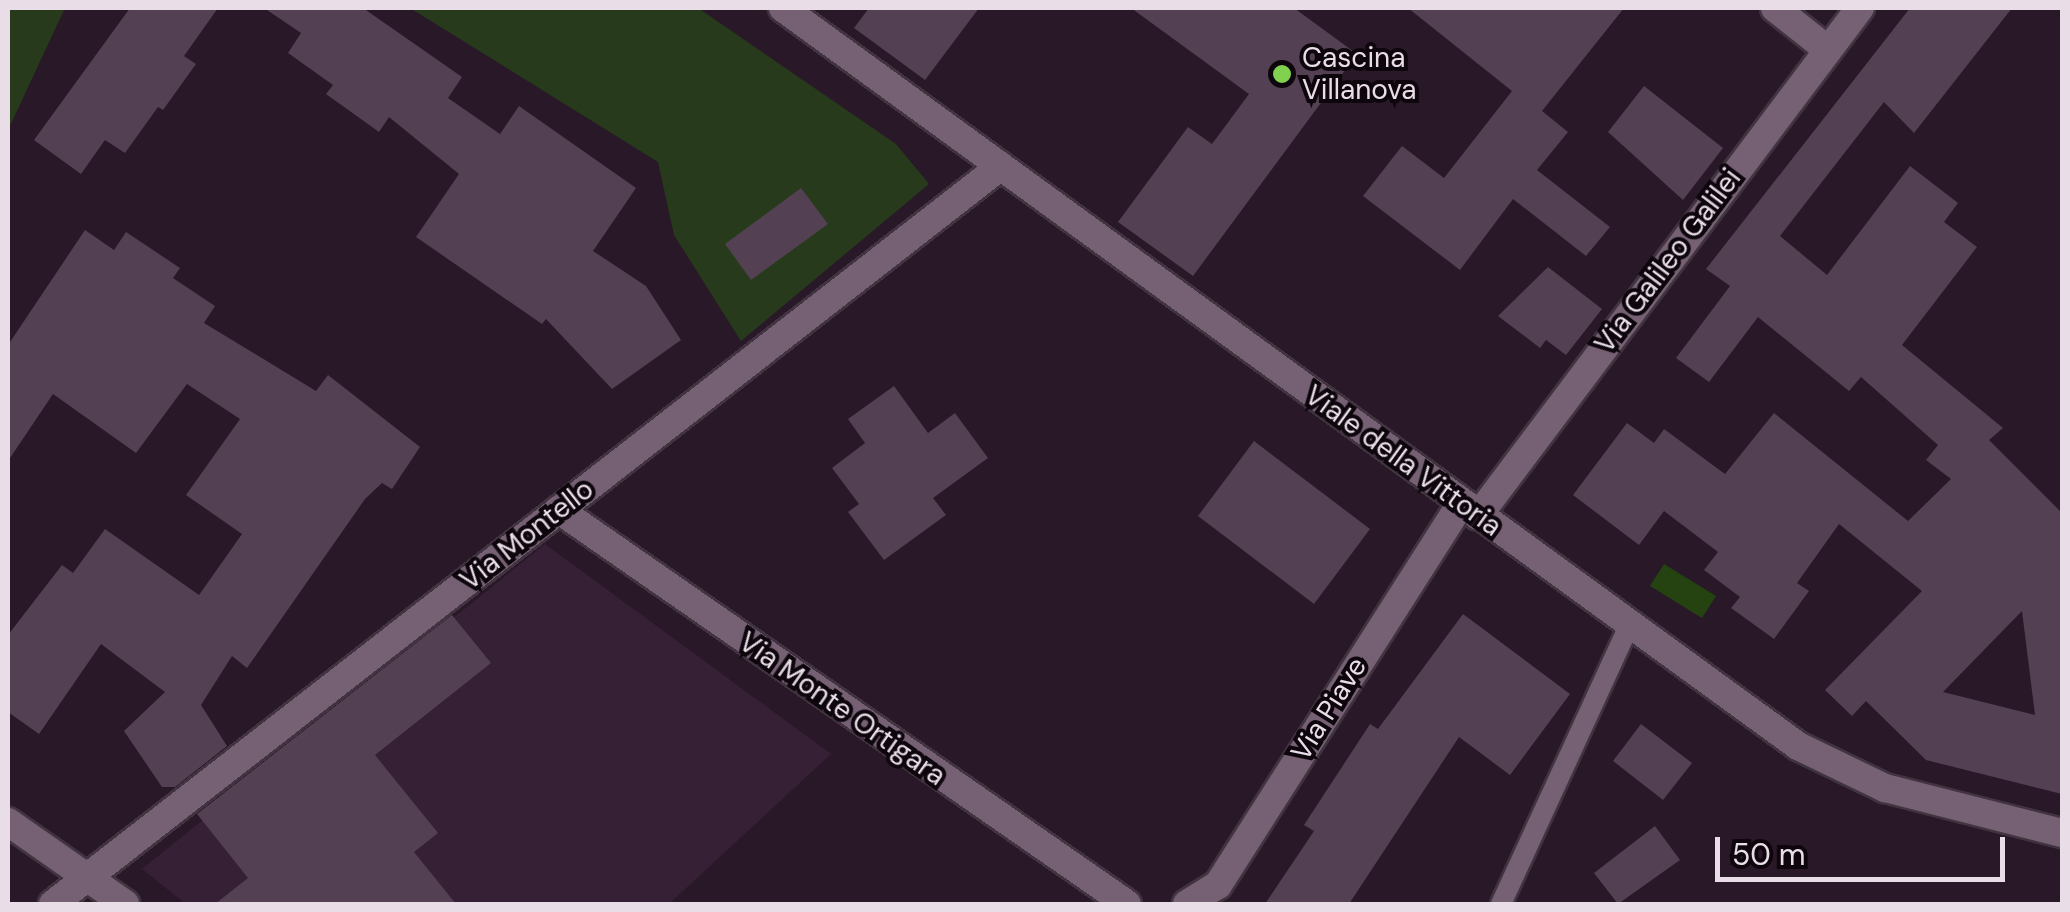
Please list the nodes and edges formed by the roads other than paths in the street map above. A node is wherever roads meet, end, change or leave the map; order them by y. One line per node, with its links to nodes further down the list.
1 (783, 8): 5 (street, Viale della Vittoria)
2 (1775, 8): 4 (street)
3 (1860, 8): 4 (street, Via Galileo Galilei)
4 (1827, 49): 7 (street, Via Galileo Galilei)
5 (1001, 166): 6 (street, Via Montello); 7 (street, Viale della Vittoria)
6 (559, 510): 11 (street, Via Montello); 14 (street, Via Monte Ortigara)
7 (1470, 510): 8 (street, Viale della Vittoria); 15 (street, Via Piave)
8 (1629, 626): 10 (street, Viale della Vittoria); 16 (lane)
9 (8, 822): 11 (street)
10 (2062, 833)
11 (92, 876): 12 (street, Via Montello); 13 (street)
12 (53, 904)
13 (126, 904)
14 (1128, 904)
15 (1188, 904)
16 (1501, 904)

